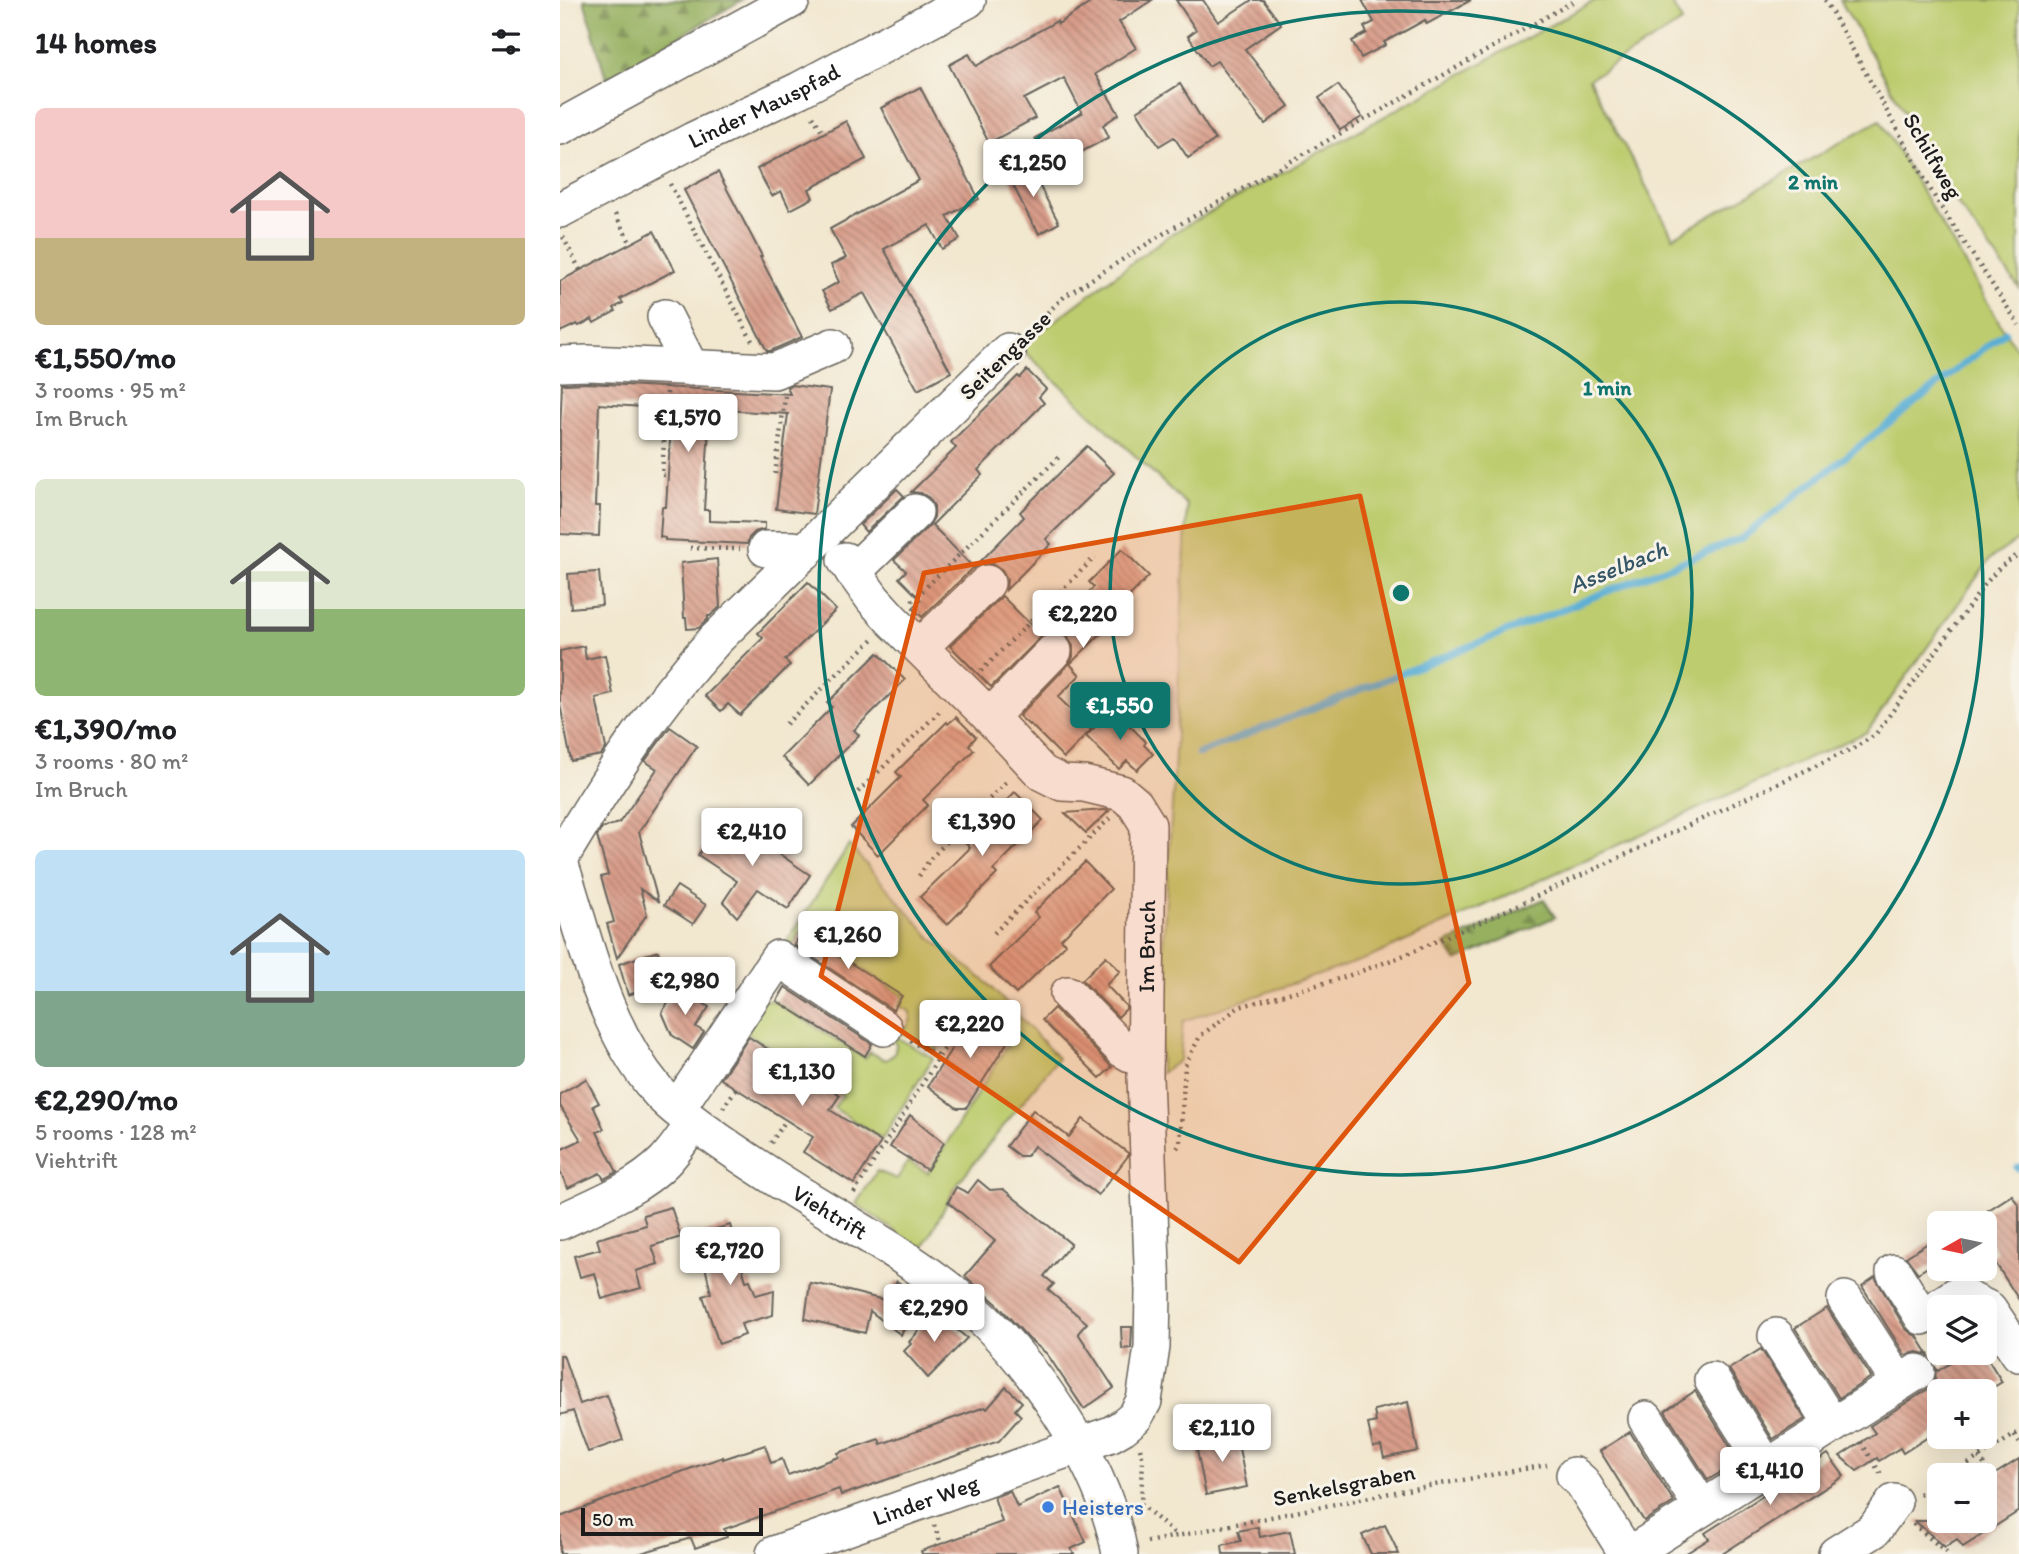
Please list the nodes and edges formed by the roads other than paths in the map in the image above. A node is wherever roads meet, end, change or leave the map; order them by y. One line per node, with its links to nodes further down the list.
1 (792, 0): 3 (street)
2 (968, 0): 4 (street, Linder Mauspfad)
3 (560, 127)
4 (562, 209)
5 (665, 317): 9 (street)
6 (833, 346): 9 (street)
7 (1008, 351): 12 (street, Seitengasse)
8 (560, 364): 9 (street)
9 (679, 367)
10 (915, 512): 14 (street)
11 (766, 549): 12 (street)
12 (805, 552): 17 (street, Seitengasse)
13 (986, 583): 14 (street)
14 (920, 647): 16 (street)
15 (1054, 651): 16 (street)
16 (990, 717): 20 (street, Im Bruch)
17 (560, 864): 21 (street, Viehtrift)
18 (1068, 994): 20 (street)
19 (884, 1028): 21 (street)
20 (1145, 1062): 30 (street, Im Bruch)
21 (686, 1116): 22 (street); 30 (street, Viehtrift)
22 (560, 1222)
23 (1894, 1272): 26 (street)
24 (1845, 1299): 29 (street)
25 (1776, 1336): 29 (street)
26 (2019, 1354)
27 (1712, 1380): 31 (street)
28 (1646, 1419): 34 (street)
29 (1839, 1421): 31 (street)
30 (1078, 1445): 35 (street, Viehtrift); 36 (street, Linder Weg)
31 (1767, 1467): 34 (street)
32 (1574, 1475): 37 (street)
33 (1894, 1502): 38 (street)
34 (1702, 1508): 37 (street)
35 (1120, 1551)
36 (774, 1554)
37 (1628, 1554)
38 (1836, 1554)

